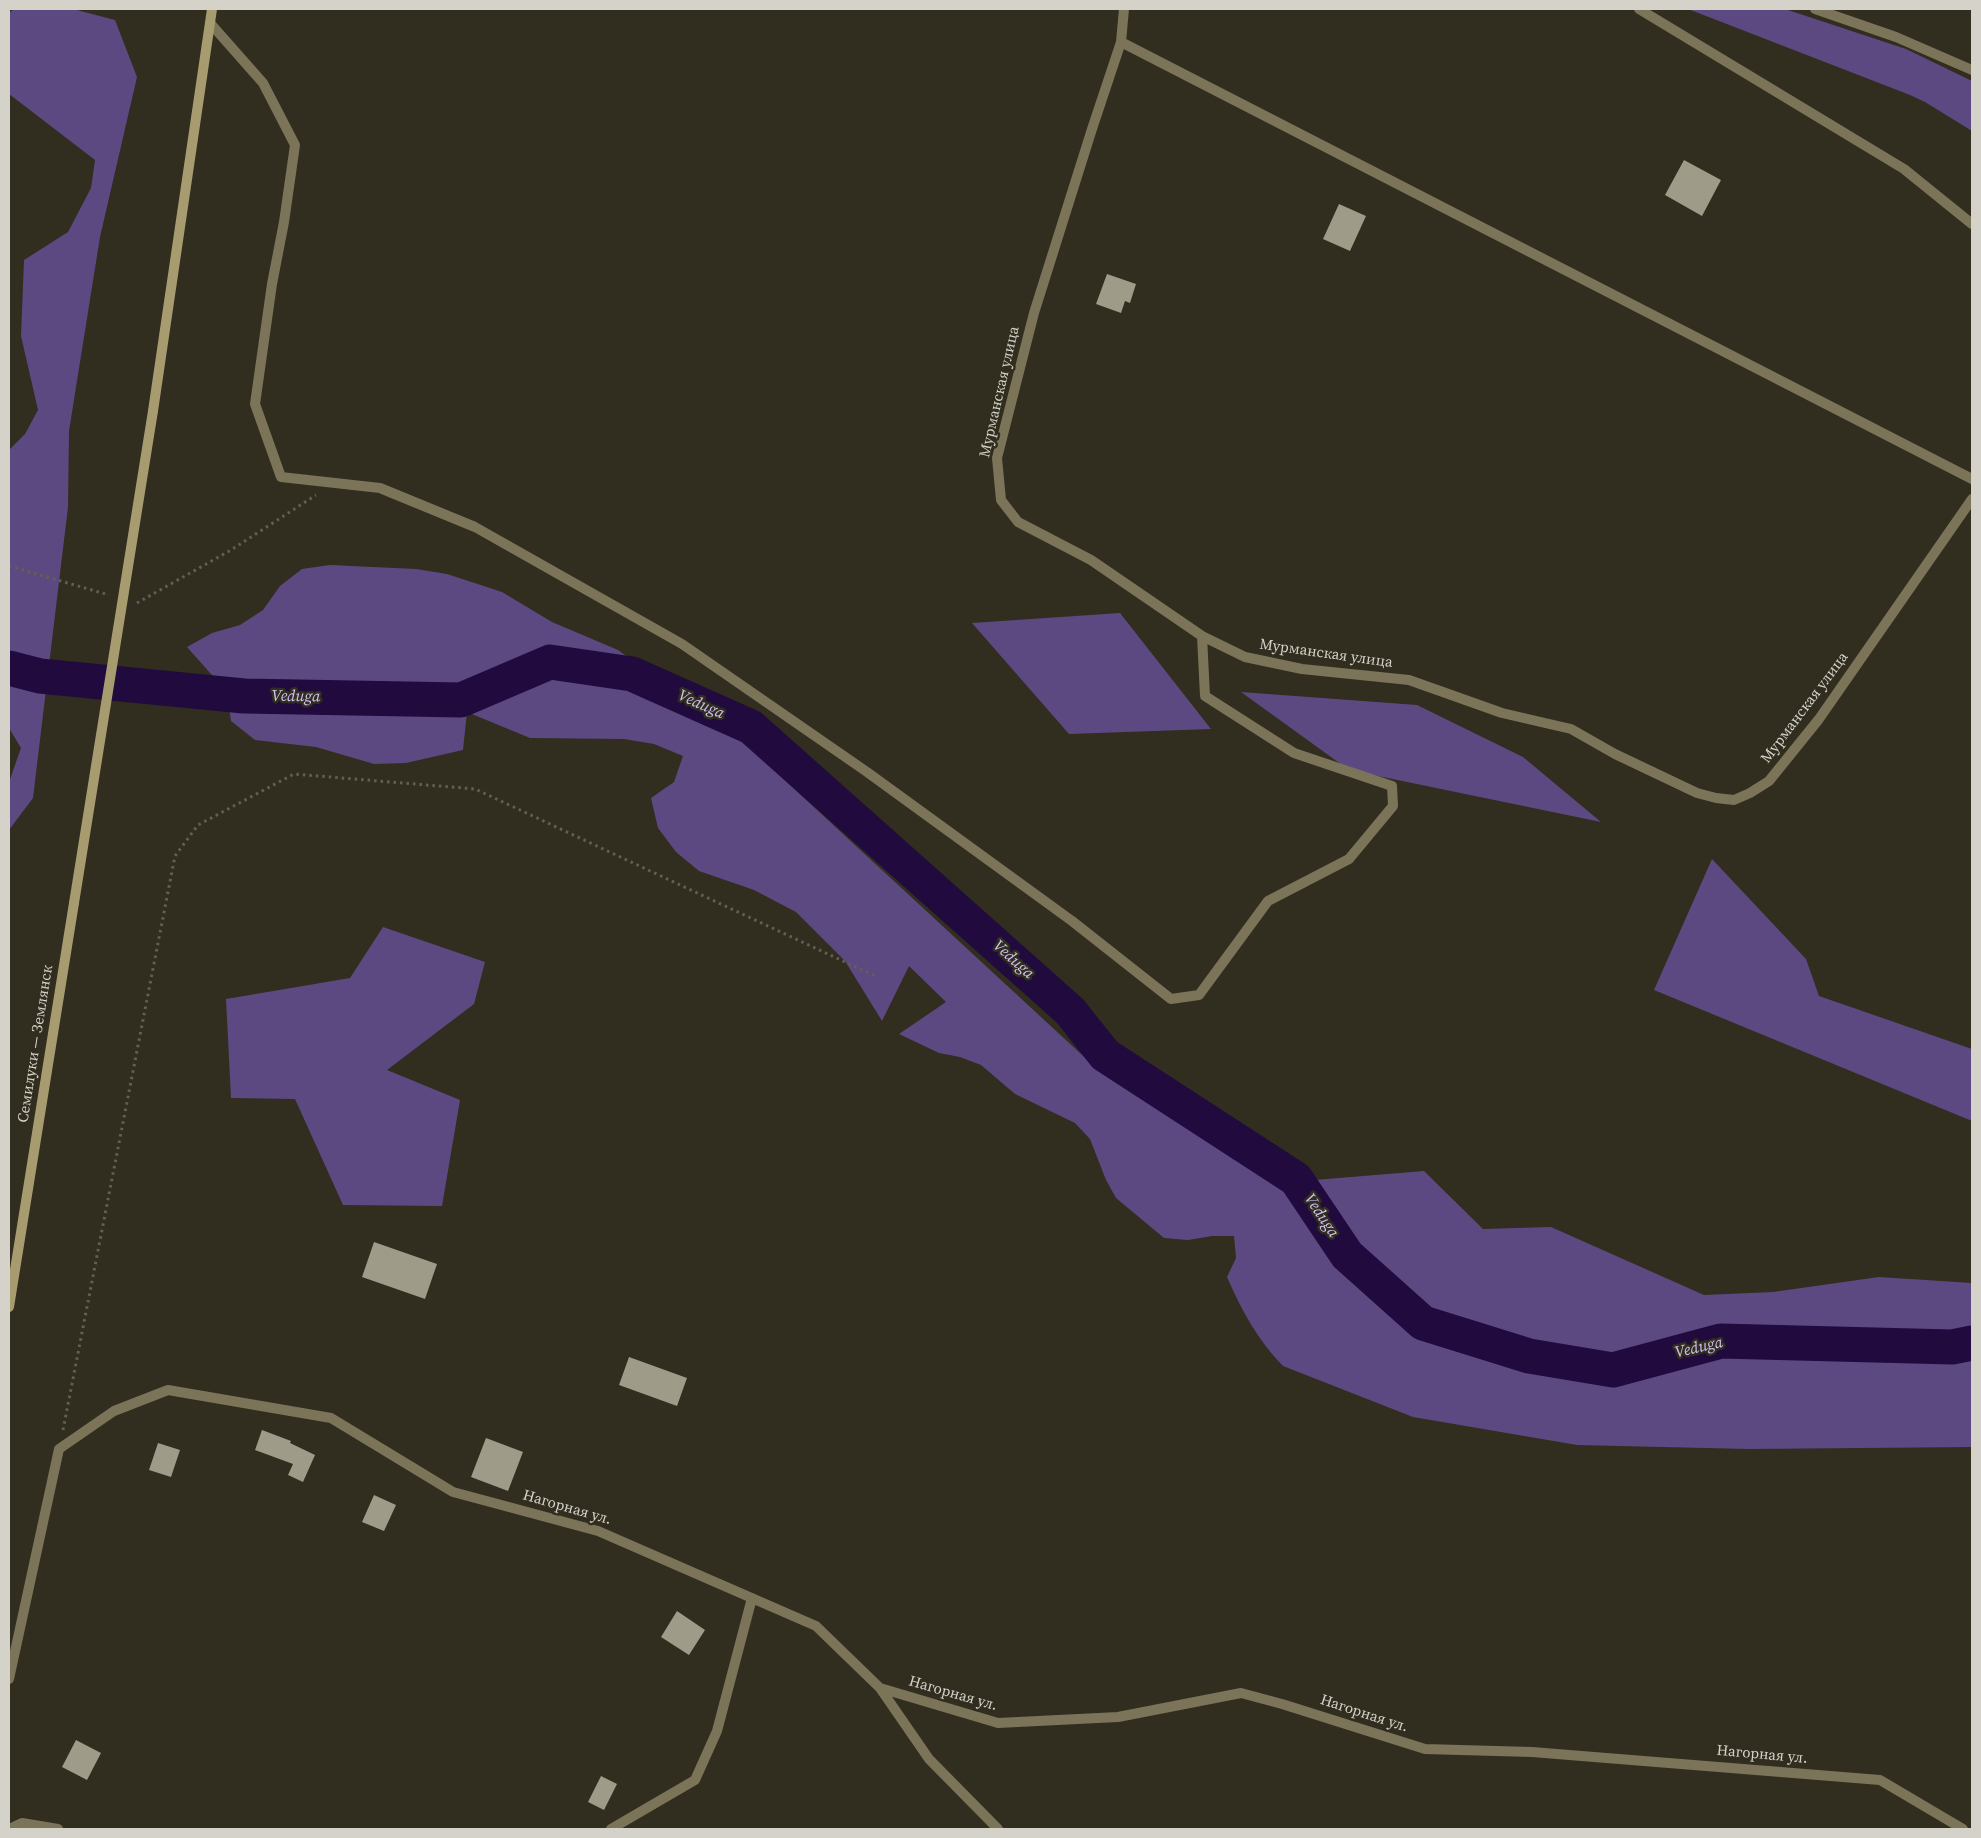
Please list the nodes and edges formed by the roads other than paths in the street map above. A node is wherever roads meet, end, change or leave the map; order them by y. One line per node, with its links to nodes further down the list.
1 (212, 9): 5 (main road, Семилуки — Землянск)
2 (1124, 9): 6 (street, Мурманская улица)
3 (1639, 9): 8 (street)
4 (1815, 9): 7 (street)
5 (210, 23): 11 (street); 12 (main road, Семилуки — Землянск, bridge)
6 (1121, 42): 9 (street); 11 (street, Мурманская улица)
7 (1972, 70)
8 (1972, 224)
9 (1972, 480)
10 (1972, 499): 11 (street, Мурманская улица)
11 (1202, 636)
12 (9, 1307)
13 (752, 1598): 14 (street, Нагорная ул.); 15 (street, Нагорная ул.); 18 (street)
14 (9, 1679)
15 (880, 1688): 19 (street); 20 (street, Нагорная ул.)
16 (9, 1829): 17 (street)
17 (58, 1829)
18 (611, 1829)
19 (998, 1829)
20 (1963, 1829)

